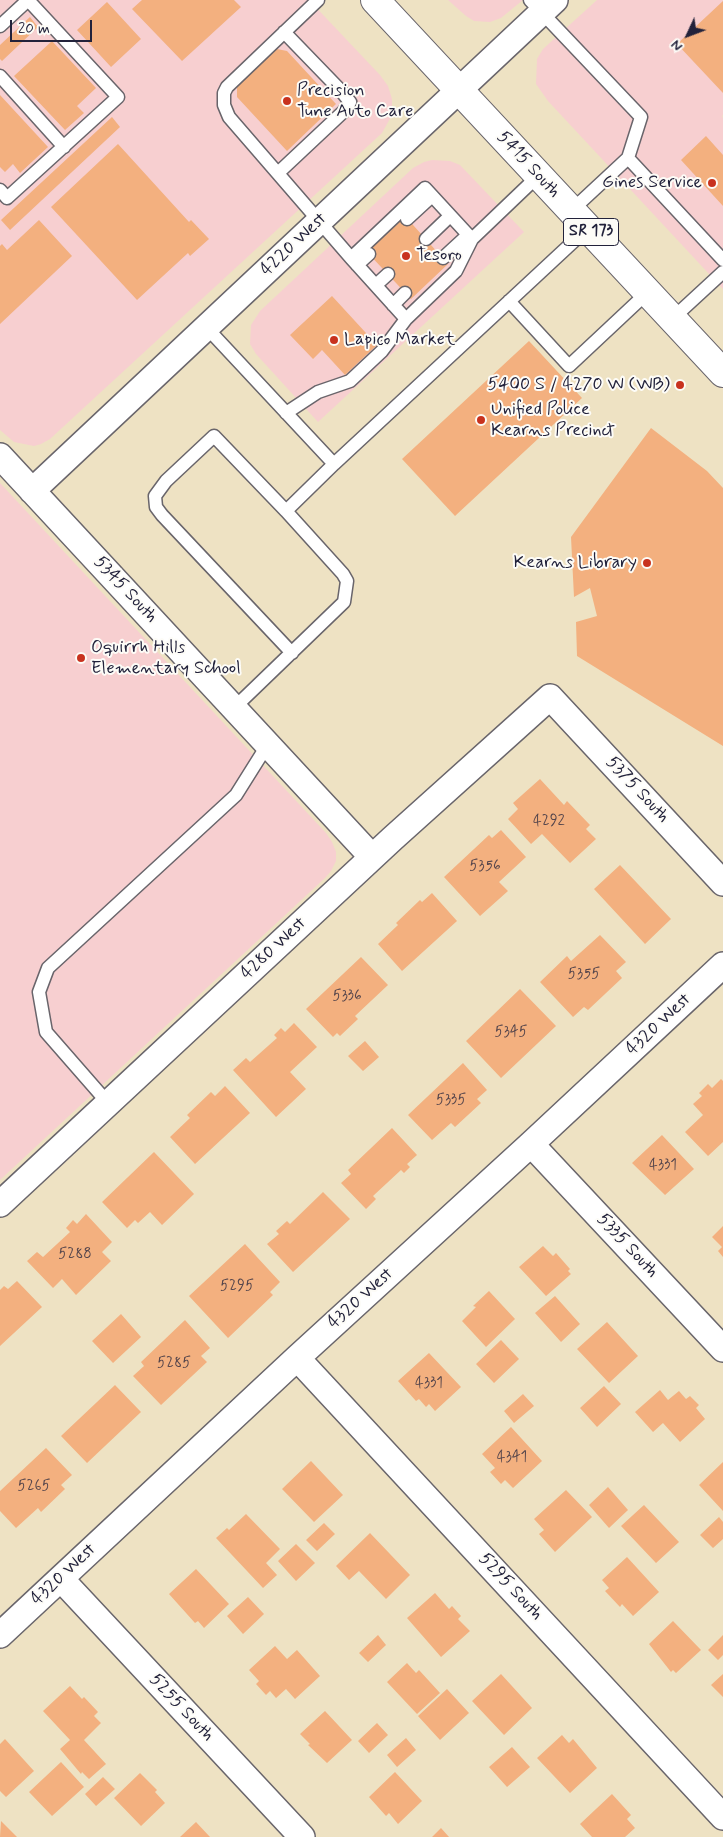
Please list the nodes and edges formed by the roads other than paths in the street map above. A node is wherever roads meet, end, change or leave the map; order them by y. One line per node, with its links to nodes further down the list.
1 (28, 0): 5 (lane); 9 (lane)
2 (318, 0): 6 (lane)
3 (376, 0): 8 (main road, 5415 South / SR 173)
4 (542, 4): 8 (street, 4220 West); 10 (lane)
5 (0, 26)
6 (284, 32): 11 (lane); 11 (lane)
7 (0, 76): 9 (lane)
8 (459, 90): 12 (main road, 5415 South / SR 173); 18 (street, 4220 West)
9 (64, 147): 13 (lane)
10 (628, 158): 17 (lane); 23 (lane)
11 (278, 173): 18 (lane)
12 (538, 176): 17 (main road, 5415 South / SR 173); 19 (lane)
13 (0, 190)
14 (432, 196): 15 (lane); 16 (lane); 24 (lane)
15 (450, 216): 19 (lane); 20 (lane)
16 (407, 219)
17 (579, 220): 28 (main road, 5415 South / SR 173); 30 (lane)
18 (320, 221): 24 (lane); 34 (street, 4220 West)
19 (470, 237): 22 (lane); 32 (lane)
20 (426, 239)
21 (369, 254): 24 (lane)
22 (443, 258)
23 (723, 260)
24 (354, 262): 27 (lane)
25 (723, 272): 33 (lane)
26 (388, 274): 27 (lane)
27 (376, 285): 31 (lane)
28 (648, 292): 30 (lane); 33 (main road, 5415 South / SR 173)
29 (405, 293): 31 (lane)
30 (509, 301): 38 (lane)
31 (393, 305): 32 (lane)
32 (406, 319): 36 (lane)
33 (672, 319): 35 (main road, 5415 South / SR 173)
34 (207, 328): 36 (lane); 39 (street, 4220 West)
35 (723, 373)
36 (286, 413): 38 (lane)
37 (0, 456): 39 (street, 5345 South)
38 (334, 464): 40 (lane)
39 (32, 490): 43 (street, 5345 South)
40 (286, 512): 41 (lane); 41 (lane)
41 (292, 652): 43 (lane)
42 (550, 697): 45 (street, 4280 West); 46 (street, 5375 South)
43 (234, 708): 44 (street, 5345 South)
44 (268, 744): 45 (street, 5345 South); 48 (lane)
45 (372, 857): 48 (street, 4280 West)
46 (723, 883)
47 (723, 965): 49 (street, 4320 West)
48 (108, 1103): 50 (street, 4280 West)
49 (531, 1144): 51 (street, 5335 South); 52 (street, 4320 West)
50 (0, 1204)
51 (723, 1349)
52 (297, 1358): 53 (street, 4320 West); 55 (street, 5295 South)
53 (60, 1579): 54 (street, 4320 West); 56 (street, 5255 South)
54 (0, 1635)
55 (723, 1817)
56 (302, 1837)

